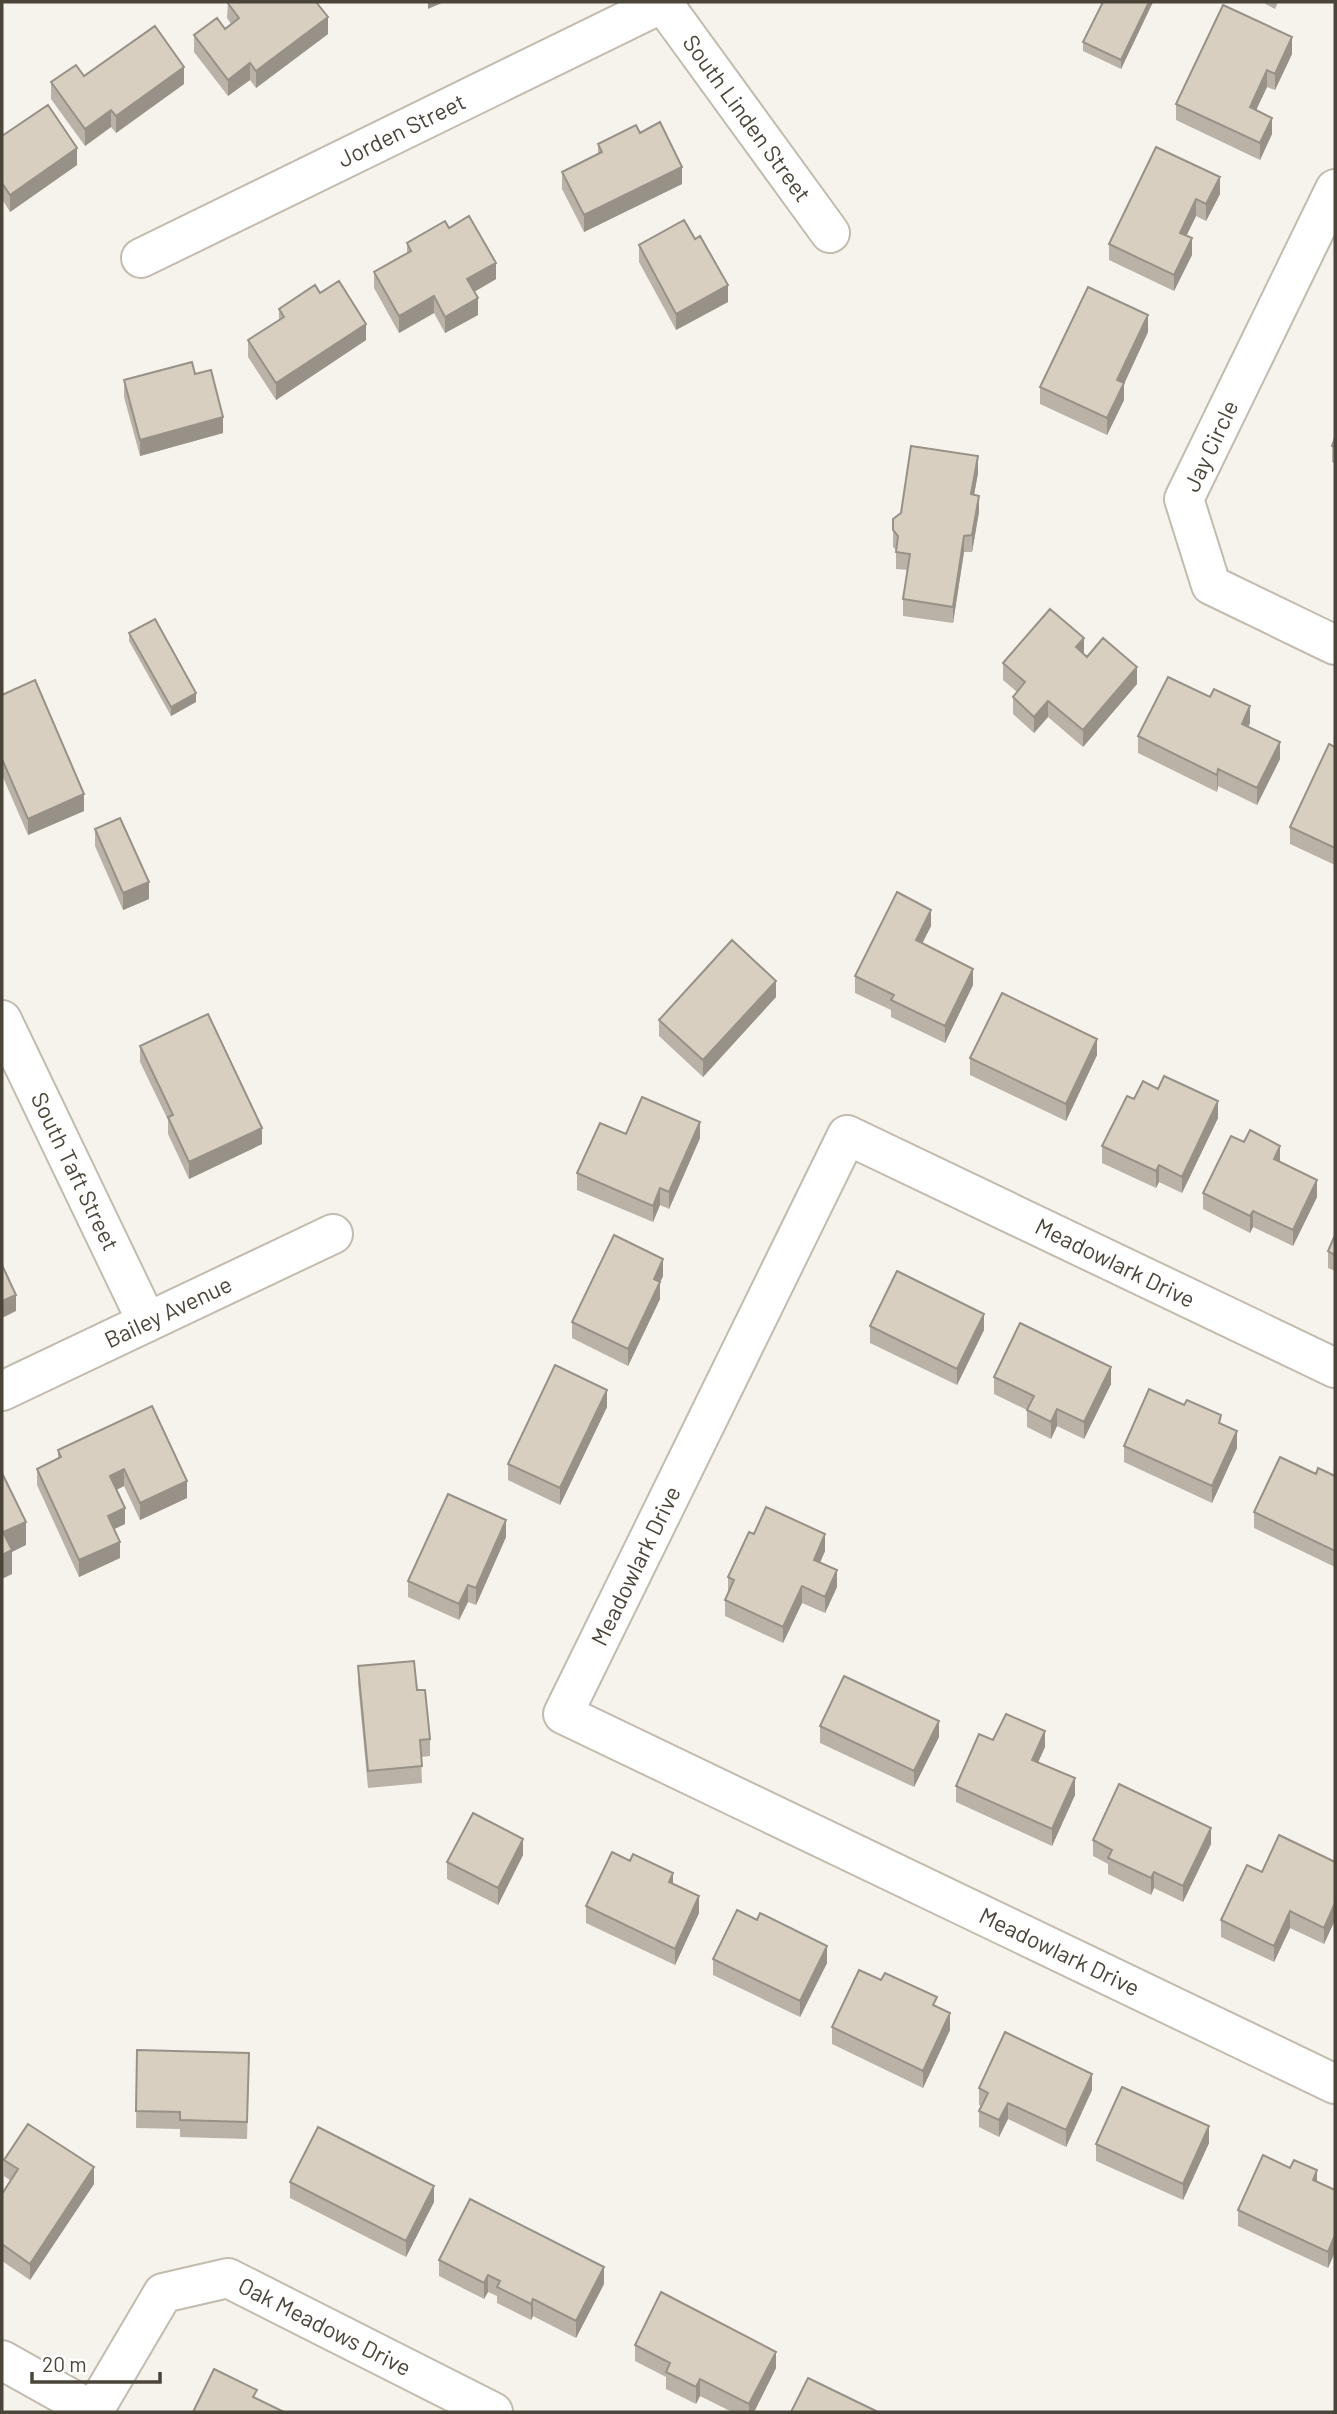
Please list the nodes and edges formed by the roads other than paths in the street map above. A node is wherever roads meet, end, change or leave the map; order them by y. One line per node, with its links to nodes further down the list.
1 (663, 2): 3 (street, South Linden Street); 4 (street, Jorden Street)
2 (1335, 189): 5 (street, Jay Circle)
3 (830, 233)
4 (141, 258)
5 (1335, 645)
6 (2, 1020): 8 (street, South Taft Street)
7 (333, 1234): 8 (street, Bailey Avenue)
8 (147, 1322): 10 (street, Bailey Avenue)
9 (1335, 1368): 11 (street, Meadowlark Drive)
10 (2, 1391)
11 (1335, 2084)
12 (2, 2360): 13 (street)
13 (93, 2412): 14 (street, Oak Meadows Drive)
14 (493, 2412)

